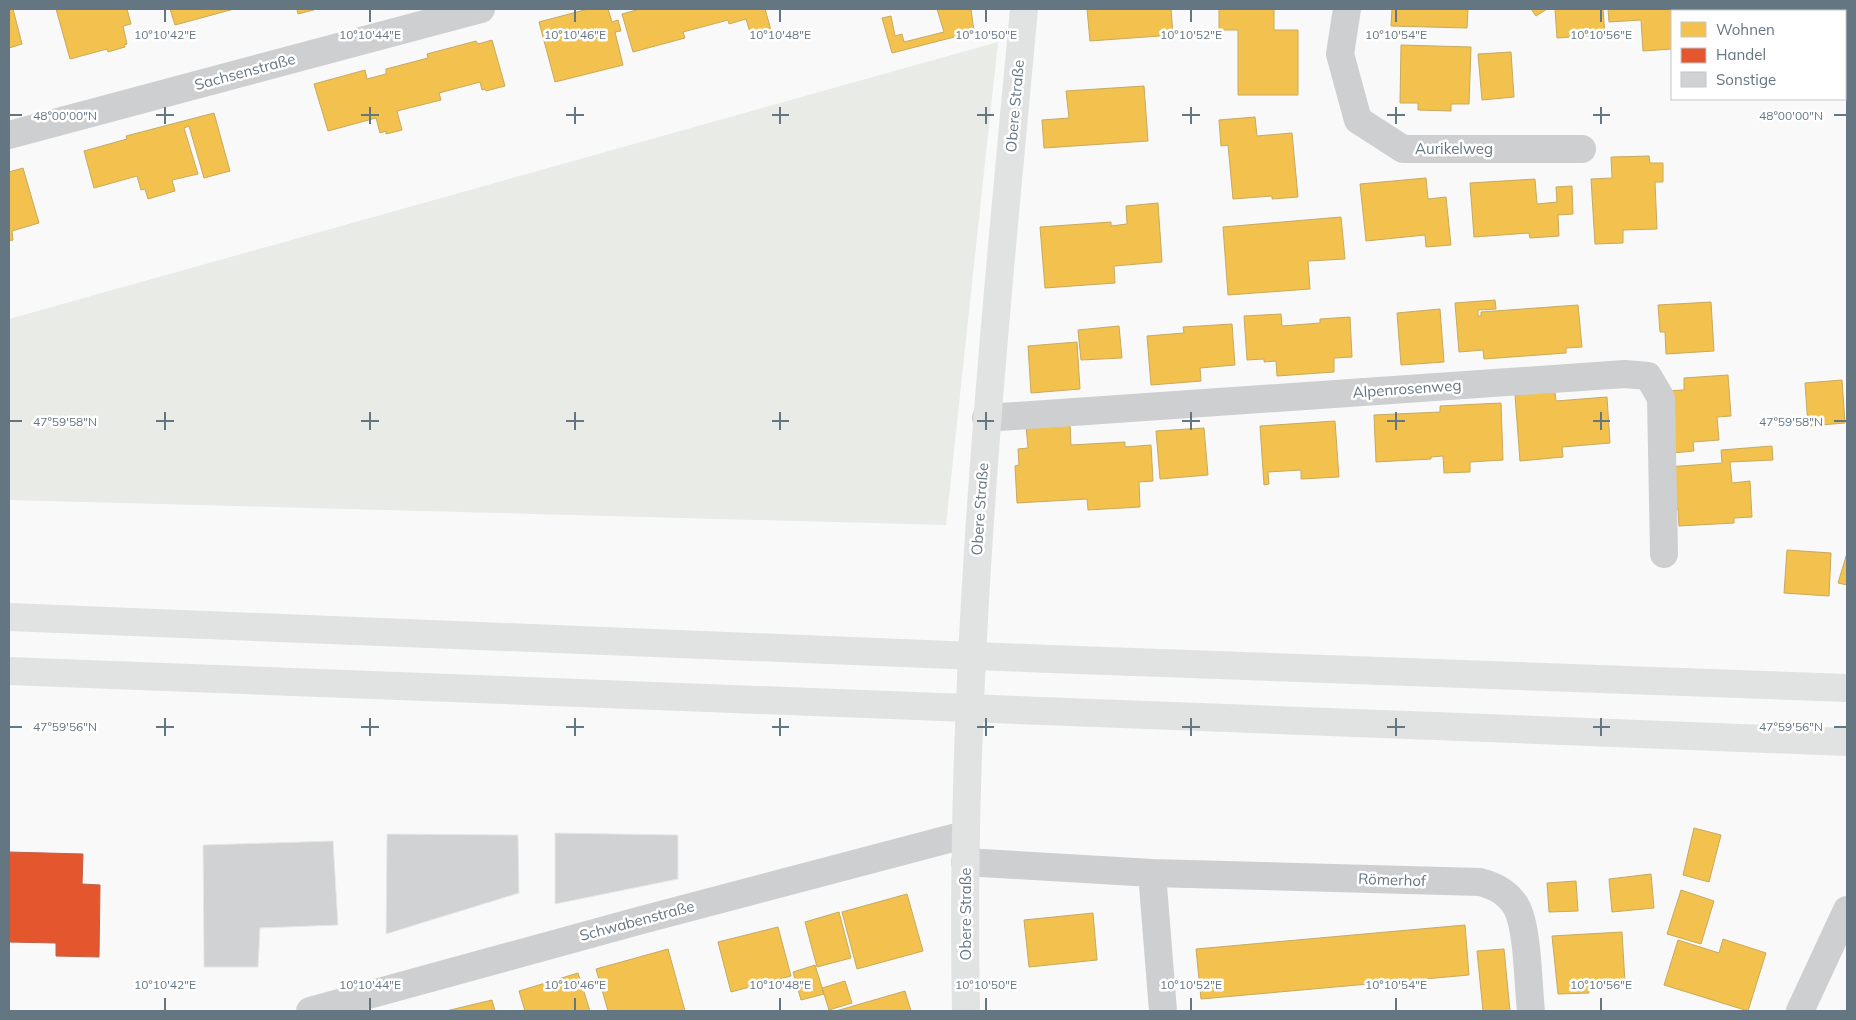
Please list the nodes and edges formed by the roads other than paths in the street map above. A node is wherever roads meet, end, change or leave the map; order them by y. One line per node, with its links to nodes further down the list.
1 (481, 9): 4 (street, Sachsenstraße)
2 (1024, 9): 6 (main road, Obere Straße)
3 (1347, 9): 5 (street, Aurikelweg)
4 (9, 135)
5 (1582, 149)
6 (986, 418): 7 (street, Alpenrosenweg); 12 (main road, Obere Straße)
7 (1664, 554)
8 (9, 616): 10 (main road)
9 (9, 671): 11 (main road)
10 (1847, 688)
11 (1847, 742)
12 (964, 835): 13 (main road, Obere Straße); 16 (street, Schwabenstraße)
13 (966, 862): 14 (street, Römerhof); 17 (main road, Obere Straße)
14 (1152, 873): 18 (street); 19 (street, Römerhof)
15 (1847, 910): 20 (street)
16 (310, 1011)
17 (966, 1011)
18 (1163, 1011)
19 (1531, 1011)
20 (1800, 1011)

